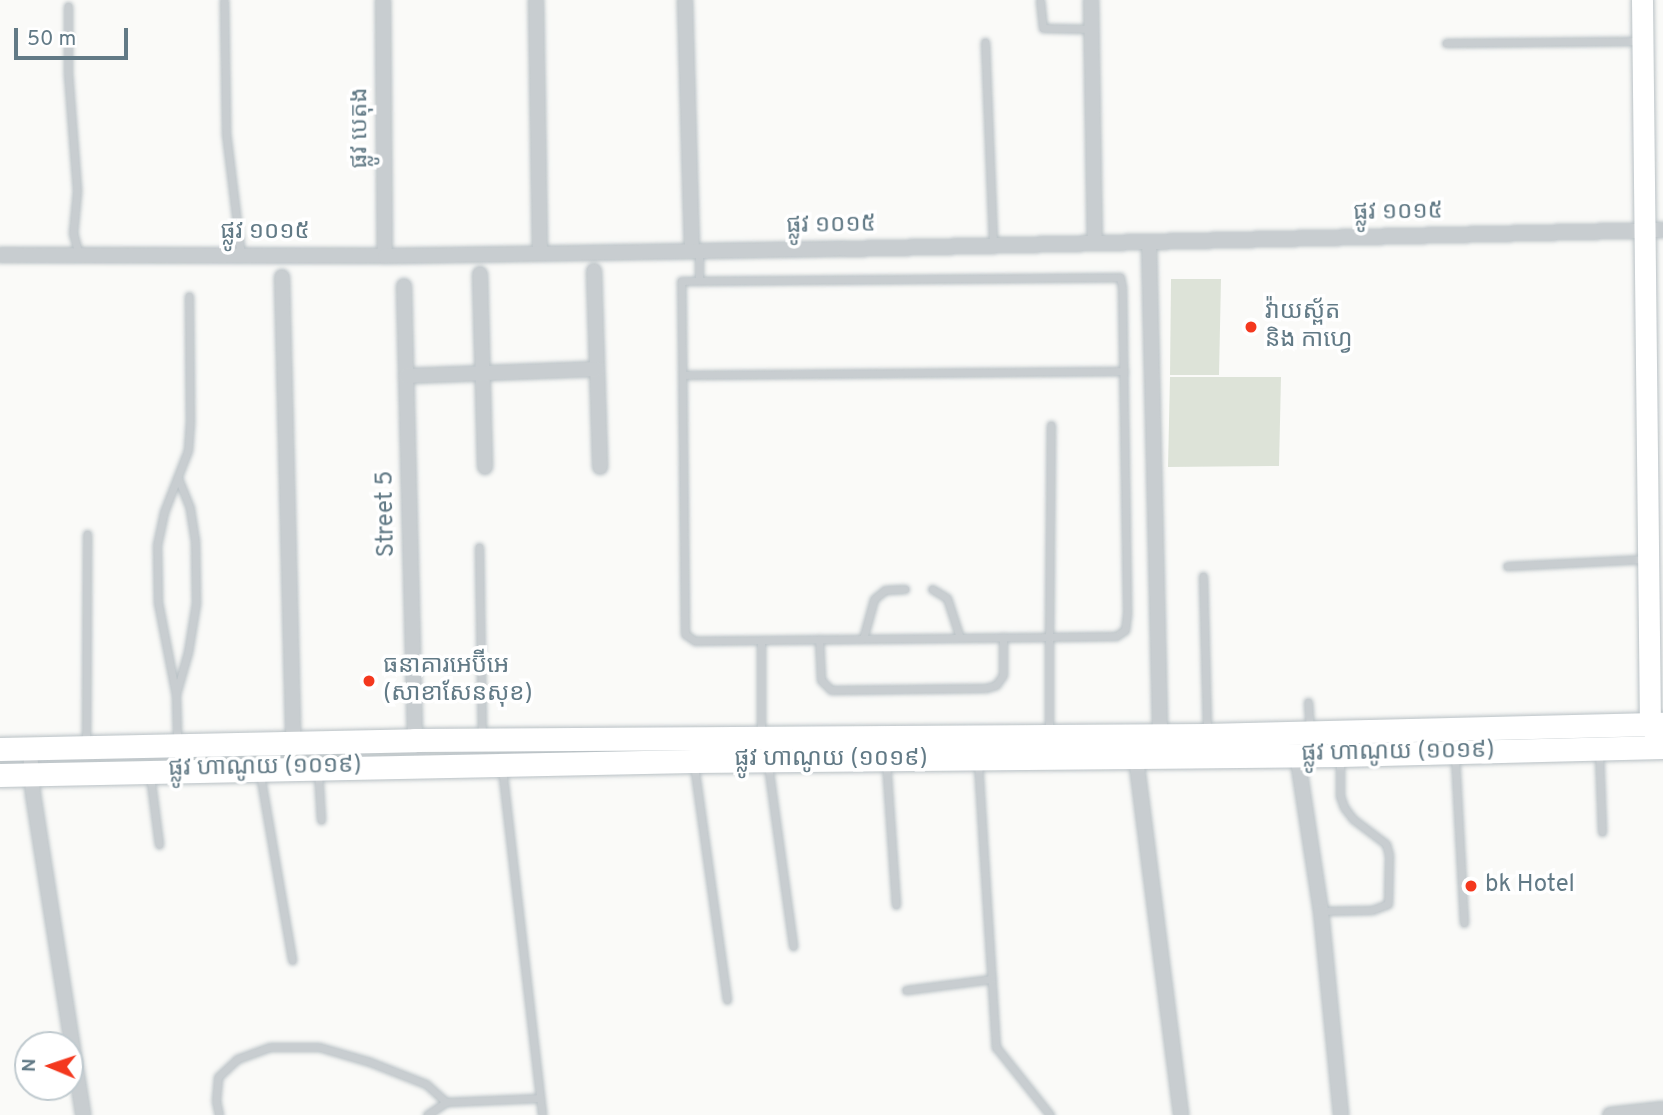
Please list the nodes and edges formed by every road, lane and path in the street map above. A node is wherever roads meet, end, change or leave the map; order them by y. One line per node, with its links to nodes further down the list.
1 (224, 0): 21 (lane)
2 (383, 0): 22 (street, ផ្លូវ បេតុង)
3 (536, 0): 18 (street)
4 (685, 0): 17 (street)
5 (1040, 0): 9 (lane)
6 (1091, 0): 9 (street)
7 (1642, 0): 10 (main road)
8 (68, 6): 20 (lane)
9 (1092, 29): 15 (street)
10 (1643, 41): 12 (lane); 13 (main road)
11 (985, 42): 16 (lane)
12 (1446, 43)
13 (1653, 230): 14 (street, ផ្លូវ ១០១៥); 40 (main road)
14 (1149, 242): 15 (street, ផ្លូវ ១០១៥); 54 (street)
15 (1095, 243): 16 (street, ផ្លូវ ១០១៥)
16 (993, 245): 17 (street, ផ្លូវ ១០១៥)
17 (695, 250): 18 (street, ផ្លូវ ១០១៥); 26 (lane)
18 (540, 253): 22 (street, ផ្លូវ ១០១៥)
19 (0, 255): 20 (street, ផ្លូវ ១០១៥)
20 (79, 255): 21 (street, ផ្លូវ ១០១៥)
21 (240, 255): 22 (street, ផ្លូវ ១០១៥)
22 (385, 256)
23 (594, 271): 29 (street)
24 (480, 274): 31 (street)
25 (282, 277): 59 (street)
26 (699, 281): 30 (lane); 32 (lane)
27 (404, 286): 33 (street, Street 5)
28 (189, 296): 37 (lane)
29 (597, 369): 31 (street); 36 (street)
30 (1124, 371): 32 (lane); 45 (lane)
31 (483, 374): 33 (street); 35 (street)
32 (683, 375): 50 (lane)
33 (406, 376): 57 (street, Street 5)
34 (1051, 425): 45 (lane)
35 (485, 467)
36 (600, 467)
37 (178, 479): 51 (lane); 51 (lane)
38 (87, 534): 62 (lane)
39 (479, 547): 56 (lane)
40 (1648, 559): 41 (lane); 53 (main road)
41 (1507, 566)
42 (1203, 576): 55 (lane)
43 (905, 589): 49 (lane)
44 (932, 589): 46 (lane)
45 (1049, 637): 47 (lane); 64 (lane)
46 (960, 638): 47 (lane); 49 (lane)
47 (1003, 638): 48 (lane)
48 (819, 639): 49 (lane); 50 (lane)
49 (863, 639)
50 (761, 640): 68 (lane)
51 (176, 695): 60 (lane)
52 (1308, 702): 58 (lane)
53 (1657, 725): 58 (main road, ផ្លូវ ហាណូយ (១០១៩)); 61 (main road)
54 (1160, 735): 55 (main road, ផ្លូវ ហាណូយ (១០១៩)); 64 (main road, ផ្លូវ ហាណូយ (១០១៩))
55 (1207, 735): 58 (main road, ផ្លូវ ហាណូយ (១០១៩))
56 (482, 739): 57 (main road, ផ្លូវ ហាណូយ (១០១៩)); 68 (main road, ផ្លូវ ហាណូយ (១០១៩))
57 (415, 740): 59 (main road, ផ្លូវ ហាណូយ (១០១៩))
58 (1301, 740): 69 (main road, ផ្លូវ ហាណូយ (១០១៩)); 70 (main road, ផ្លូវ ហាណូយ (១០១៩)); 85 (street)
59 (293, 741): 60 (main road, ផ្លូវ ហាណូយ (១០១៩))
60 (178, 744): 62 (main road, ផ្លូវ ហាណូយ (១០១៩)); 77 (lane)
61 (1663, 746): 65 (main road, ផ្លូវ ហាណូយ (១០១៩))
62 (86, 747): 63 (main road, ផ្លូវ ហាណូយ (១០១៩))
63 (30, 748): 66 (main road, ផ្លូវ ហាណូយ (១០១៩)); 79 (street)
64 (1048, 748): 68 (main road, ផ្លូវ ហាណូយ (១០១៩)); 70 (main road, ផ្លូវ ហាណូយ (១០១៩)); 71 (main road, ផ្លូវ ហាណូយ (១០១៩))
65 (1598, 748): 67 (main road, ផ្លូវ ហាណូយ (១០១៩)); 82 (lane)
66 (0, 749)
67 (1455, 752): 69 (main road, ផ្លូវ ហាណូយ (១០១៩)); 86 (lane)
68 (763, 753): 72 (main road, ផ្លូវ ហាណូយ (១០១៩)); 73 (main road, ផ្លូវ ហាណូយ (១០១៩)); 87 (lane)
69 (1339, 755): 85 (lane)
70 (1136, 758): 100 (street)
71 (978, 759): 72 (main road, ផ្លូវ ហាណូយ (១០១៩)); 89 (lane)
72 (886, 760): 84 (lane)
73 (693, 761): 74 (main road, ផ្លូវ ហាណូយ (១០១៩)); 91 (lane)
74 (501, 764): 75 (main road, ផ្លូវ ហាណូយ (១០១៩)); 92 (lane)
75 (317, 767): 76 (main road, ផ្លូវ ហាណូយ (១០១៩)); 81 (lane)
76 (259, 768): 77 (main road, ផ្លូវ ហាណូយ (១០១៩)); 88 (lane)
77 (178, 770): 78 (main road, ផ្លូវ ហាណូយ (១០១៩))
78 (149, 771): 79 (main road, ផ្លូវ ហាណូយ (១០១៩)); 83 (lane)
79 (31, 774): 80 (main road, ផ្លូវ ហាណូយ (១០១៩)); 95 (street)
80 (0, 775)
81 (321, 820)
82 (1602, 832)
83 (159, 844)
84 (895, 905)
85 (1321, 911): 101 (street)
86 (1464, 923)
87 (793, 946)
88 (292, 960)
89 (991, 979): 90 (lane); 99 (lane)
90 (906, 990)
91 (727, 1000)
92 (540, 1098): 93 (lane); 98 (lane)
93 (446, 1102): 96 (lane); 97 (lane)
94 (1663, 1109): 102 (street)
95 (83, 1115)
96 (219, 1115)
97 (427, 1115)
98 (542, 1115)
99 (1050, 1115)
100 (1181, 1115)
101 (1341, 1115)
102 (1610, 1115)

